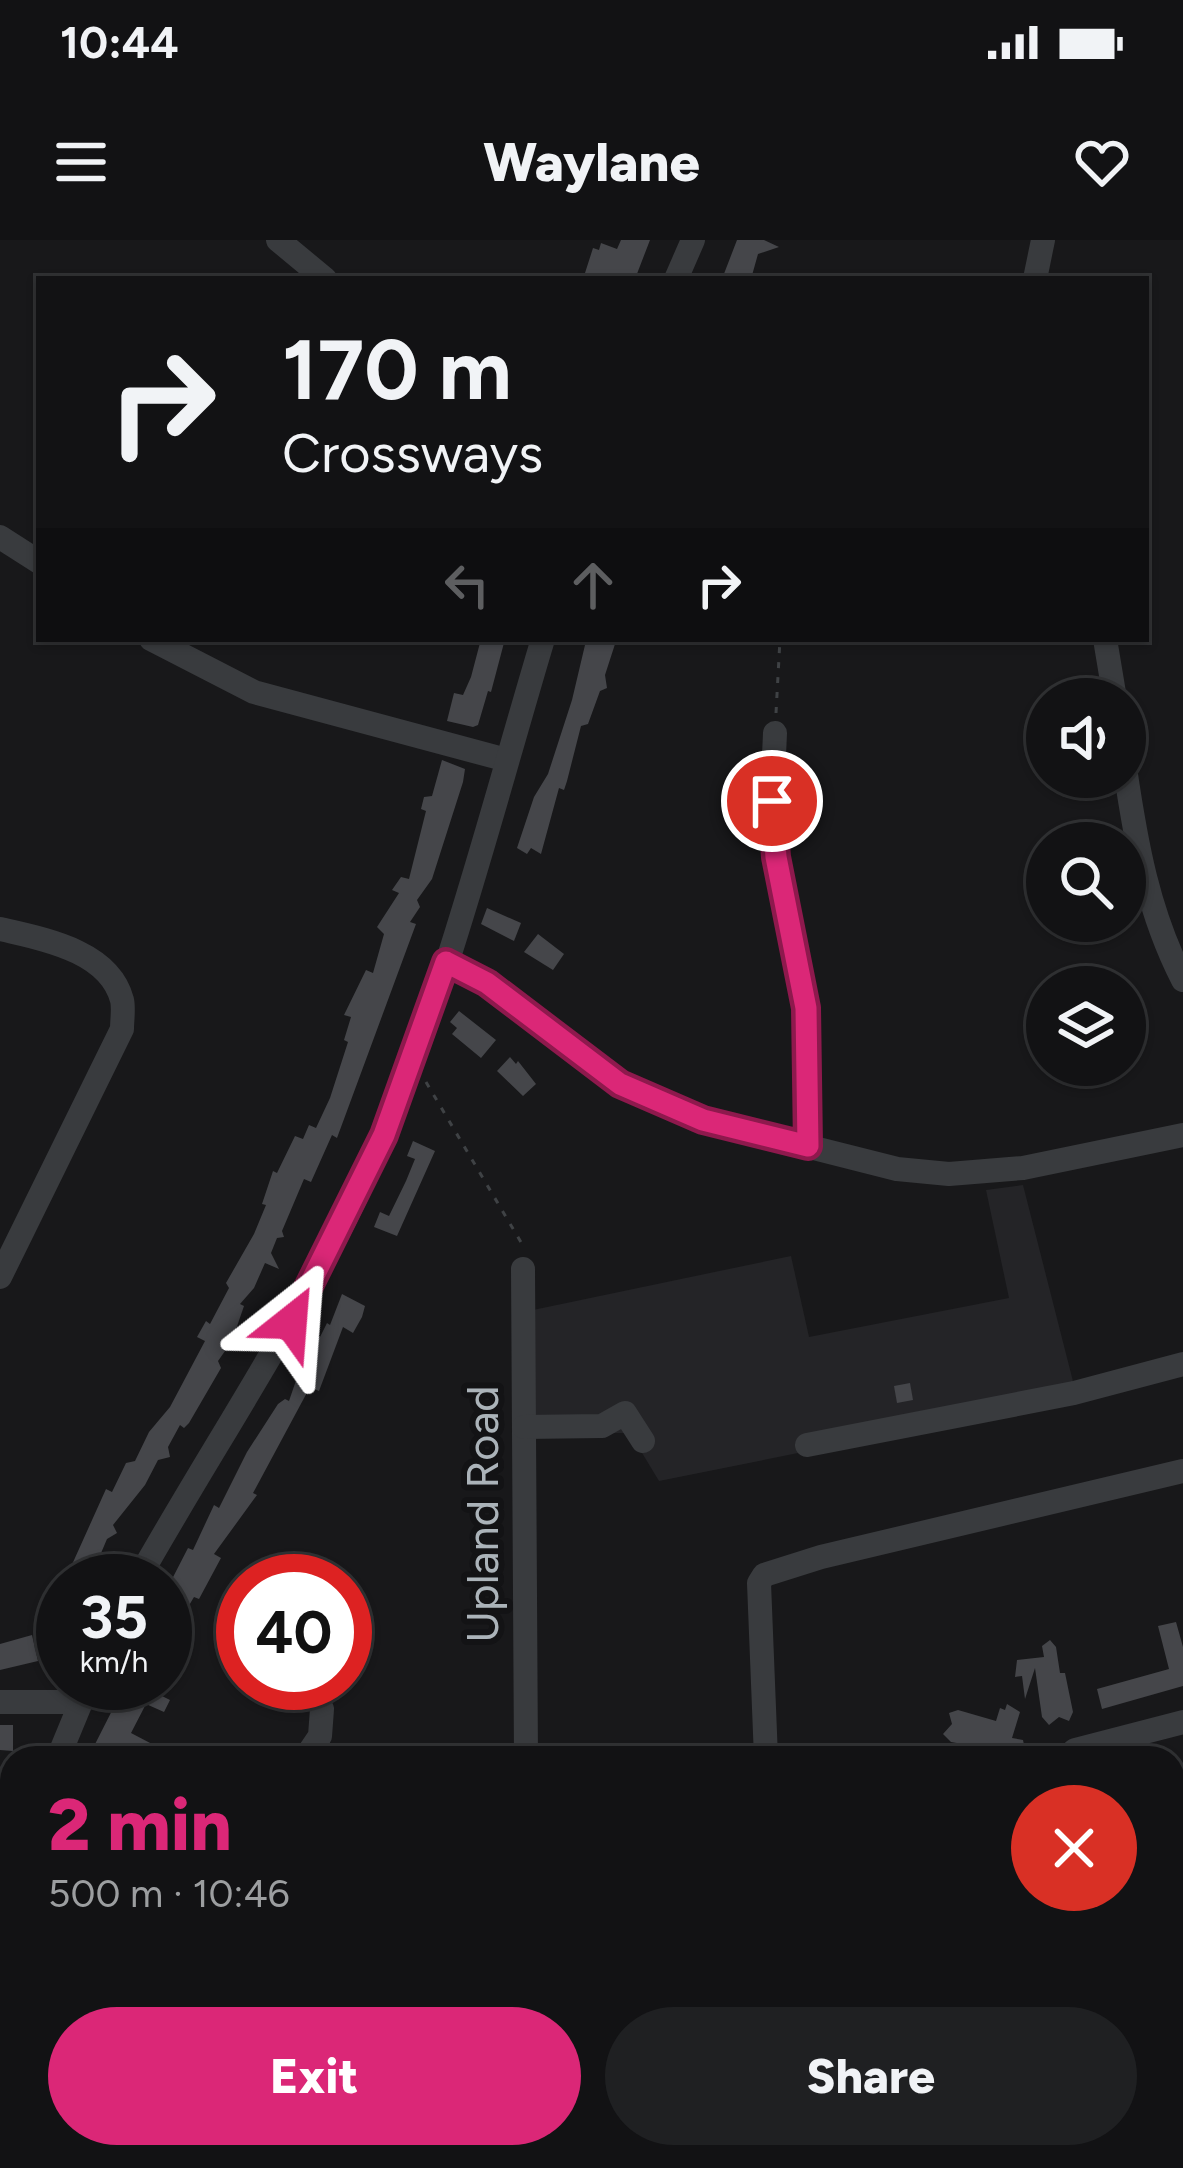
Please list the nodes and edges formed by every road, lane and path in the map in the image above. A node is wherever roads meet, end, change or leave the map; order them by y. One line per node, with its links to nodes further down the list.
1 (278, 240): 4 (street)
2 (693, 240): 5 (street)
3 (1043, 240): 6 (street)
4 (321, 276)
5 (677, 276)
6 (1036, 276)
7 (0, 537): 8 (street)
8 (36, 560)
9 (157, 642): 15 (street)
10 (542, 642): 15 (street)
11 (780, 642): 14 (path)
12 (1105, 642): 13 (street)
13 (1111, 678)
14 (776, 733): 23 (street)
15 (507, 760): 19 (street)
16 (1130, 798): 18 (street)
17 (0, 928): 25 (street)
18 (1171, 932): 20 (street)
19 (446, 962): 21 (street); 23 (street)
20 (1183, 980)
21 (410, 1070): 24 (path); 31 (street)
22 (1183, 1135): 23 (street)
23 (808, 1146)
24 (523, 1269): 27 (street, Upland Road)
25 (0, 1277)
26 (1183, 1364): 29 (street)
27 (524, 1427): 28 (street); 39 (street, Upland Road)
28 (644, 1442)
29 (807, 1445)
30 (1183, 1471): 40 (street)
31 (153, 1554)
32 (36, 1698): 33 (street)
33 (0, 1702)
34 (78, 1710): 37 (street)
35 (322, 1710): 38 (street)
36 (1183, 1722): 41 (street)
37 (63, 1746)
38 (313, 1746)
39 (526, 1746)
40 (766, 1746)
41 (1091, 1746)

